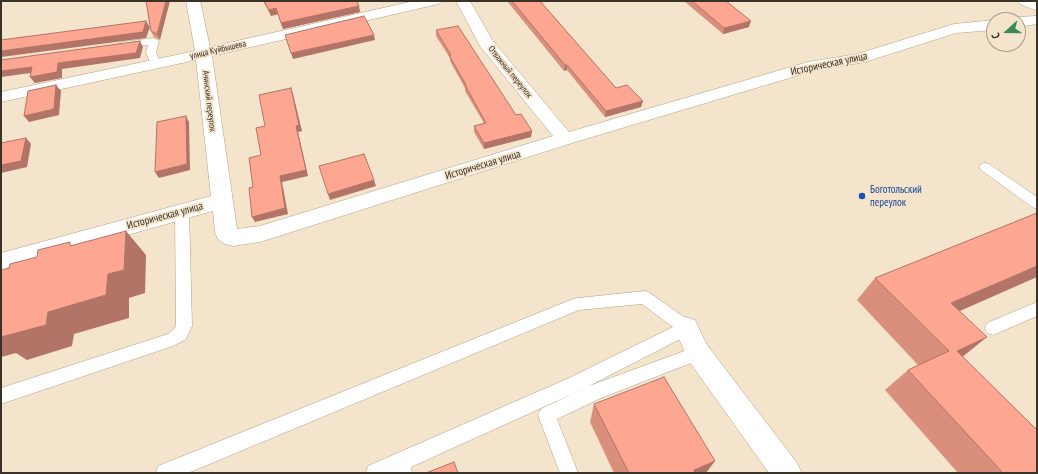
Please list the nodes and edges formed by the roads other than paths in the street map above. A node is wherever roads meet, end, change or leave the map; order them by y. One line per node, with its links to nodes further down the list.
1 (193, 1): 10 (street, Ачинский переулок)
2 (434, 1): 10 (street, улица Куйбышева)
3 (463, 1): 13 (street, Отважный переулок)
4 (1025, 1): 5 (street)
5 (1037, 7)
6 (1037, 20): 7 (street)
7 (1026, 21)
8 (986, 26): 13 (street, Историческая улица)
9 (116, 46): 11 (lane)
10 (203, 53): 11 (street, улица Куйбышева); 15 (street, Ачинский переулок)
11 (156, 65): 12 (street, улица Куйбышева)
12 (1, 97)
13 (565, 139): 15 (street, Историческая улица)
14 (985, 167): 16 (lane)
15 (222, 201): 17 (street, Историческая улица)
16 (1037, 204)
17 (182, 211): 18 (street, Историческая улица); 23 (lane)
18 (1, 263)
19 (1037, 309): 21 (lane)
20 (686, 328): 22 (street); 24 (lane); 25 (lane)
21 (993, 328)
22 (698, 353): 27 (lane); 28 (street)
23 (1, 396)
24 (401, 467): 26 (lane)
25 (165, 473)
26 (375, 473)
27 (569, 473)
28 (787, 473)

